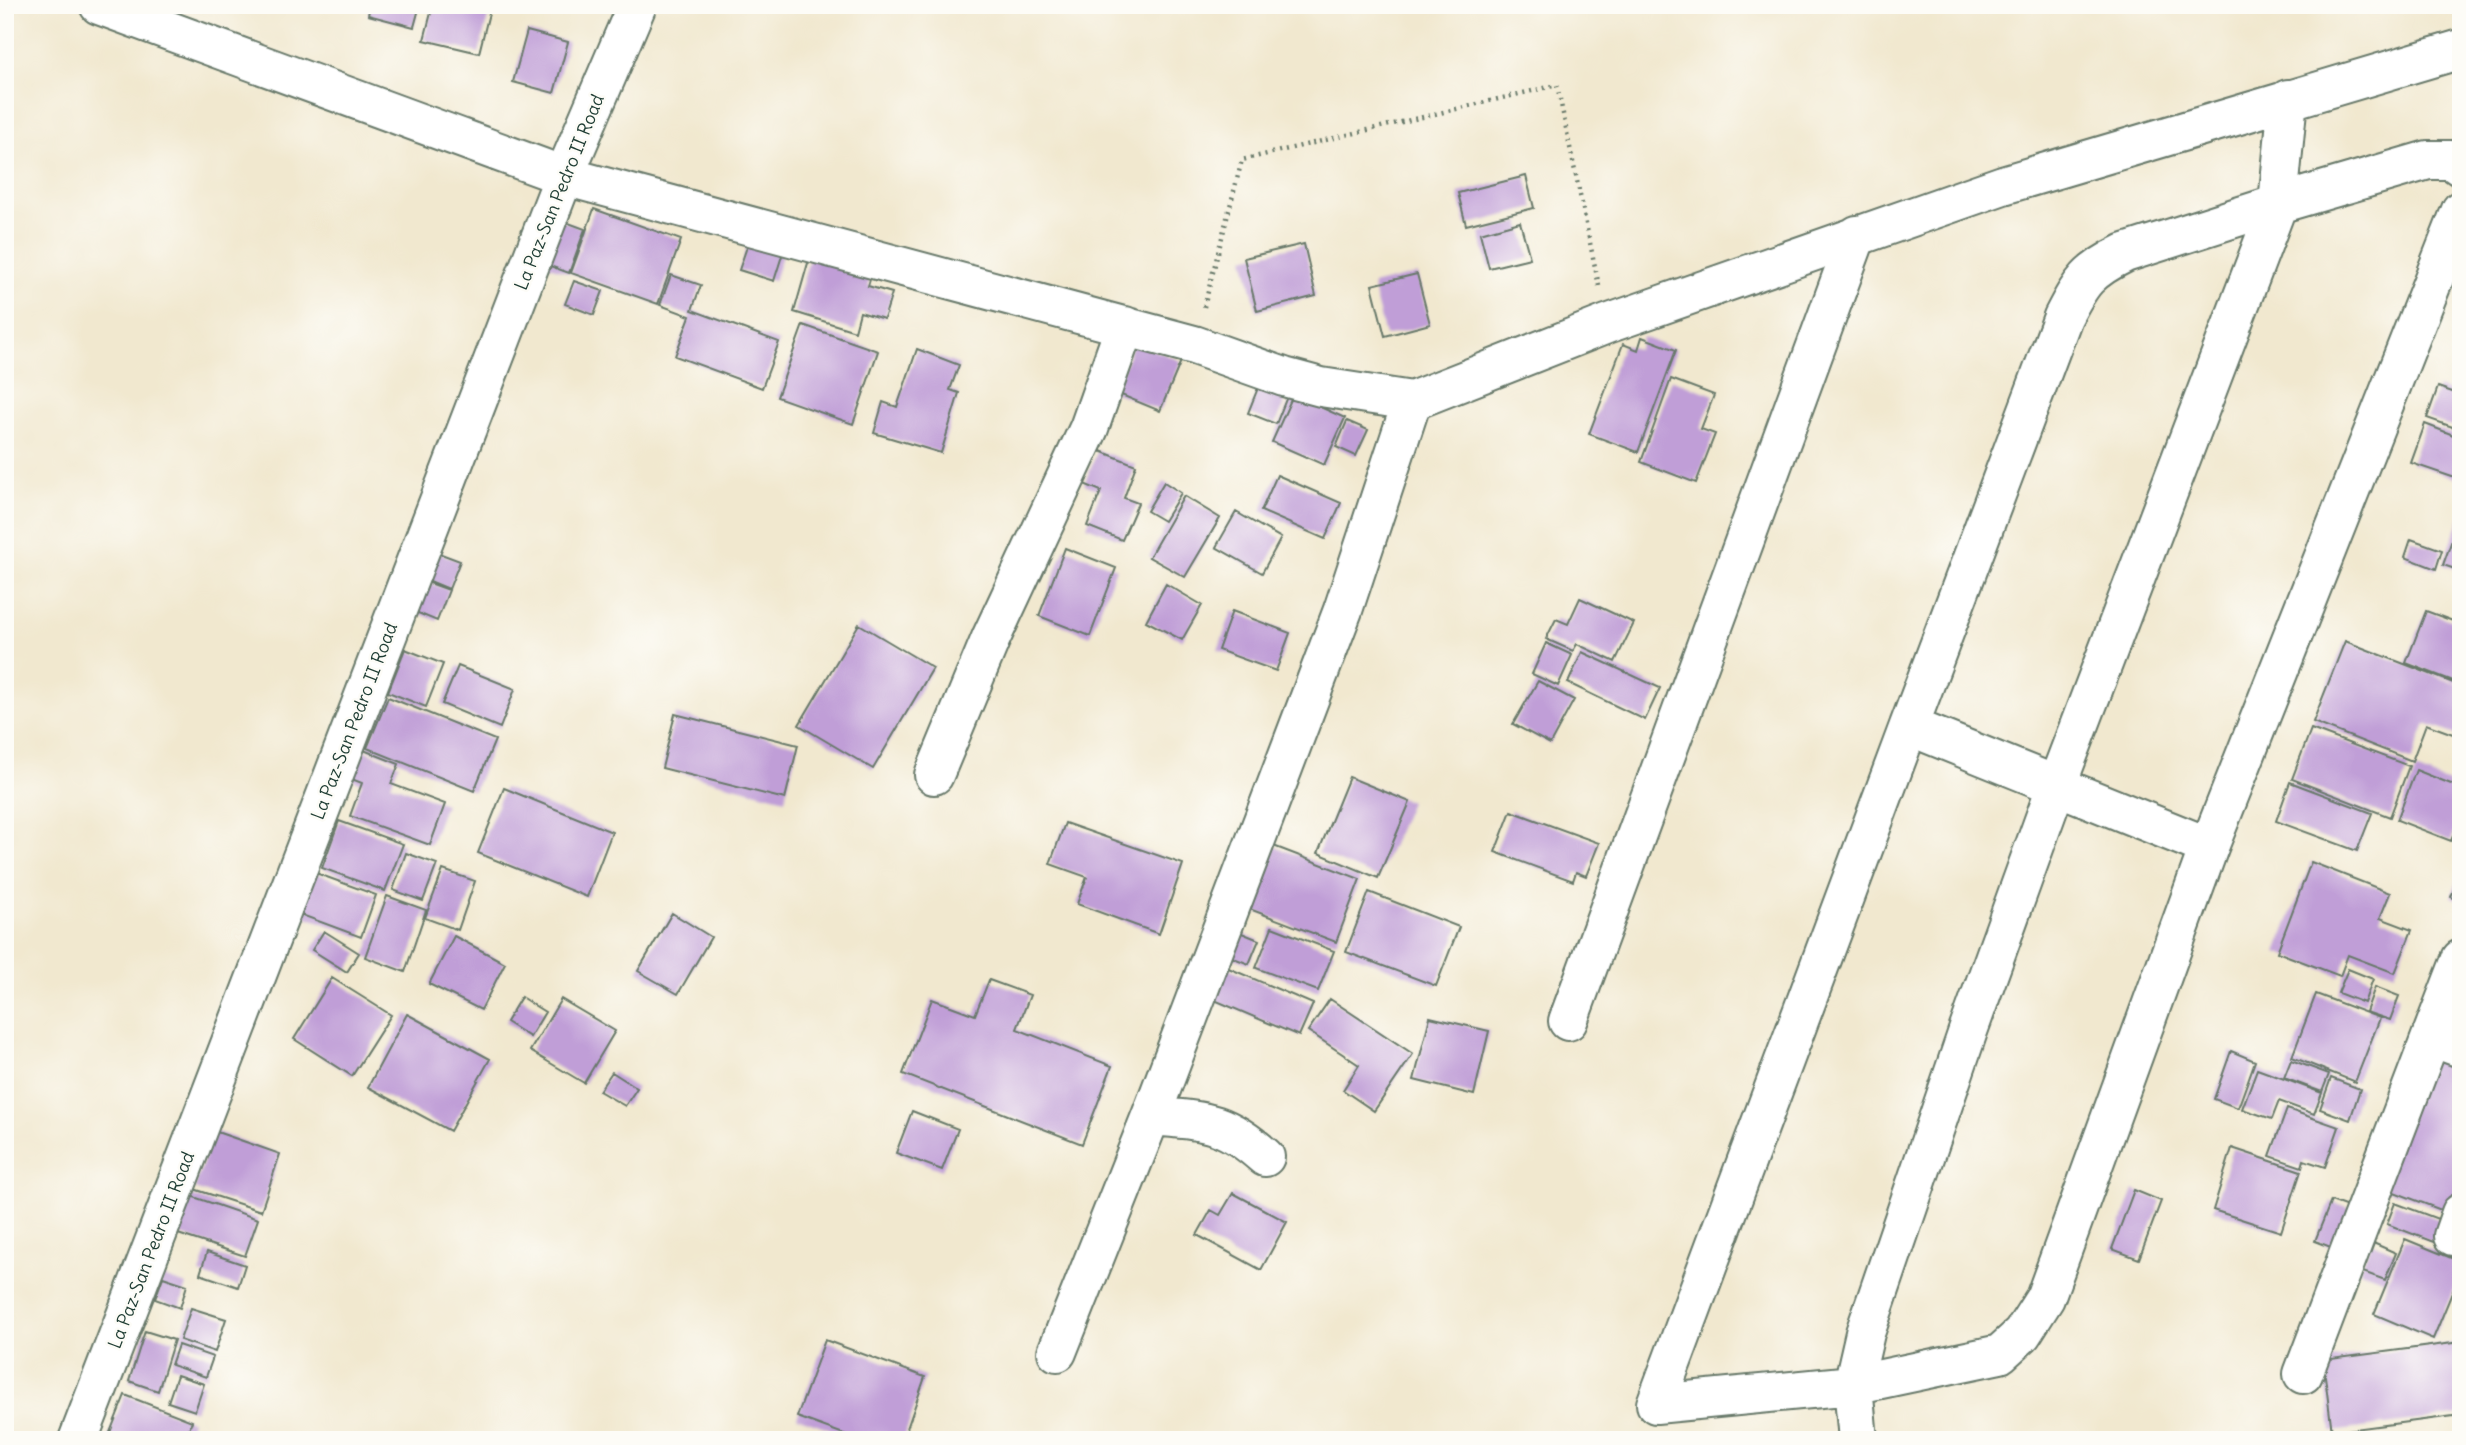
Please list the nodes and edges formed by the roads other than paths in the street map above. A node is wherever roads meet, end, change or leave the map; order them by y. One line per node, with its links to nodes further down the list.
1 (99, 5): 6 (street)
2 (637, 5): 6 (street, La Paz-San Pedro II Road)
3 (2461, 49): 4 (street)
4 (2288, 99): 7 (street); 9 (street)
5 (2461, 167): 7 (street)
6 (564, 176): 10 (street); 24 (street, La Paz-San Pedro II Road)
7 (2278, 204): 12 (street); 14 (street)
8 (2461, 210): 15 (street)
9 (1857, 235): 11 (street); 17 (street)
10 (1125, 326): 11 (street); 13 (street)
11 (1412, 401): 19 (street)
12 (1909, 726): 14 (street); 23 (street)
13 (934, 775)
14 (2056, 787): 15 (street); 23 (street)
15 (2209, 847): 23 (street)
16 (2461, 959): 18 (street)
17 (1568, 1021)
18 (2446, 1043): 22 (street)
19 (1152, 1116): 20 (street); 21 (street)
20 (1265, 1157)
21 (1057, 1352)
22 (2303, 1374)
23 (1853, 1385): 25 (street)
24 (78, 1440)
25 (1858, 1440)

